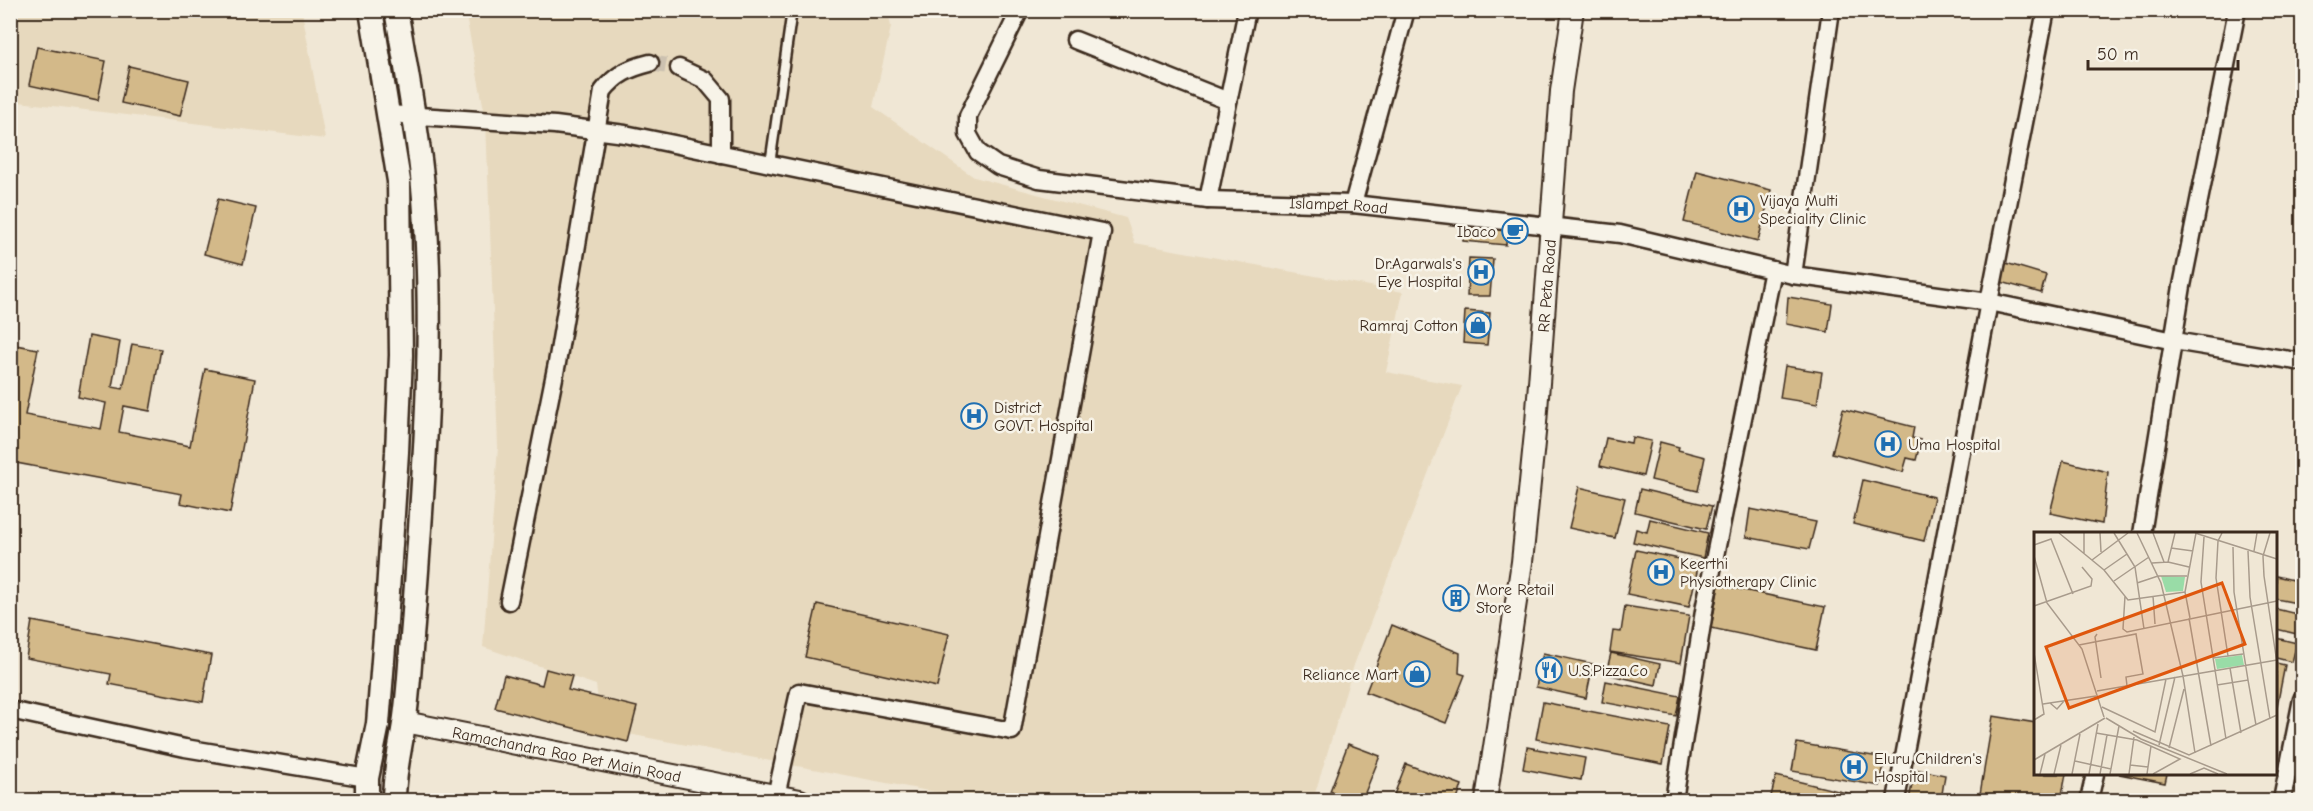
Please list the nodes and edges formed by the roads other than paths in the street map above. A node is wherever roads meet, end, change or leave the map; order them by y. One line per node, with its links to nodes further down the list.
1 (371, 10): 15 (main road)
2 (396, 10): 16 (main road)
3 (792, 10): 19 (lane)
4 (1020, 10): 20 (street, Islampet Road)
5 (1247, 10): 14 (street)
6 (1406, 10): 21 (street)
7 (1573, 10): 22 (street, RR Peta Road)
8 (1831, 10): 24 (street)
9 (2046, 10): 25 (street)
10 (2237, 10): 26 (street)
11 (1075, 40): 14 (street)
12 (650, 63): 17 (street)
13 (679, 68): 18 (street)
14 (1228, 101): 20 (street)
15 (389, 114): 16 (street); 28 (main road)
16 (414, 114): 17 (street); 29 (main road)
17 (597, 130): 18 (street); 31 (street)
18 (721, 154): 19 (street)
19 (770, 164): 37 (street)
20 (1208, 200): 21 (street, Islampet Road)
21 (1353, 204): 22 (street, Islampet Road)
22 (1551, 225): 23 (street, Islampet Road); 41 (street, RR Peta Road)
23 (1773, 270): 24 (street, Islampet Road); 42 (street)
24 (1793, 274): 25 (street, Islampet Road)
25 (1989, 302): 26 (street, Islampet Road); 43 (street)
26 (2174, 341): 27 (street, Islampet Road); 30 (street)
27 (2302, 362)
28 (397, 459): 29 (main road); 36 (main road)
29 (424, 461): 34 (main road)
30 (2142, 532)
31 (509, 601)
32 (2302, 699): 45 (street)
33 (10, 710): 36 (street)
34 (405, 722): 37 (street, Ramachandra Rao Pet Main Road); 39 (main road)
35 (2095, 775): 44 (street)
36 (368, 778): 38 (main road)
37 (776, 796): 40 (street, Ramachandra Rao Pet Main Road)
38 (368, 801)
39 (394, 801)
40 (800, 801)
41 (1486, 801)
42 (1674, 801)
43 (1896, 801)
44 (2089, 801)
45 (2282, 801)

